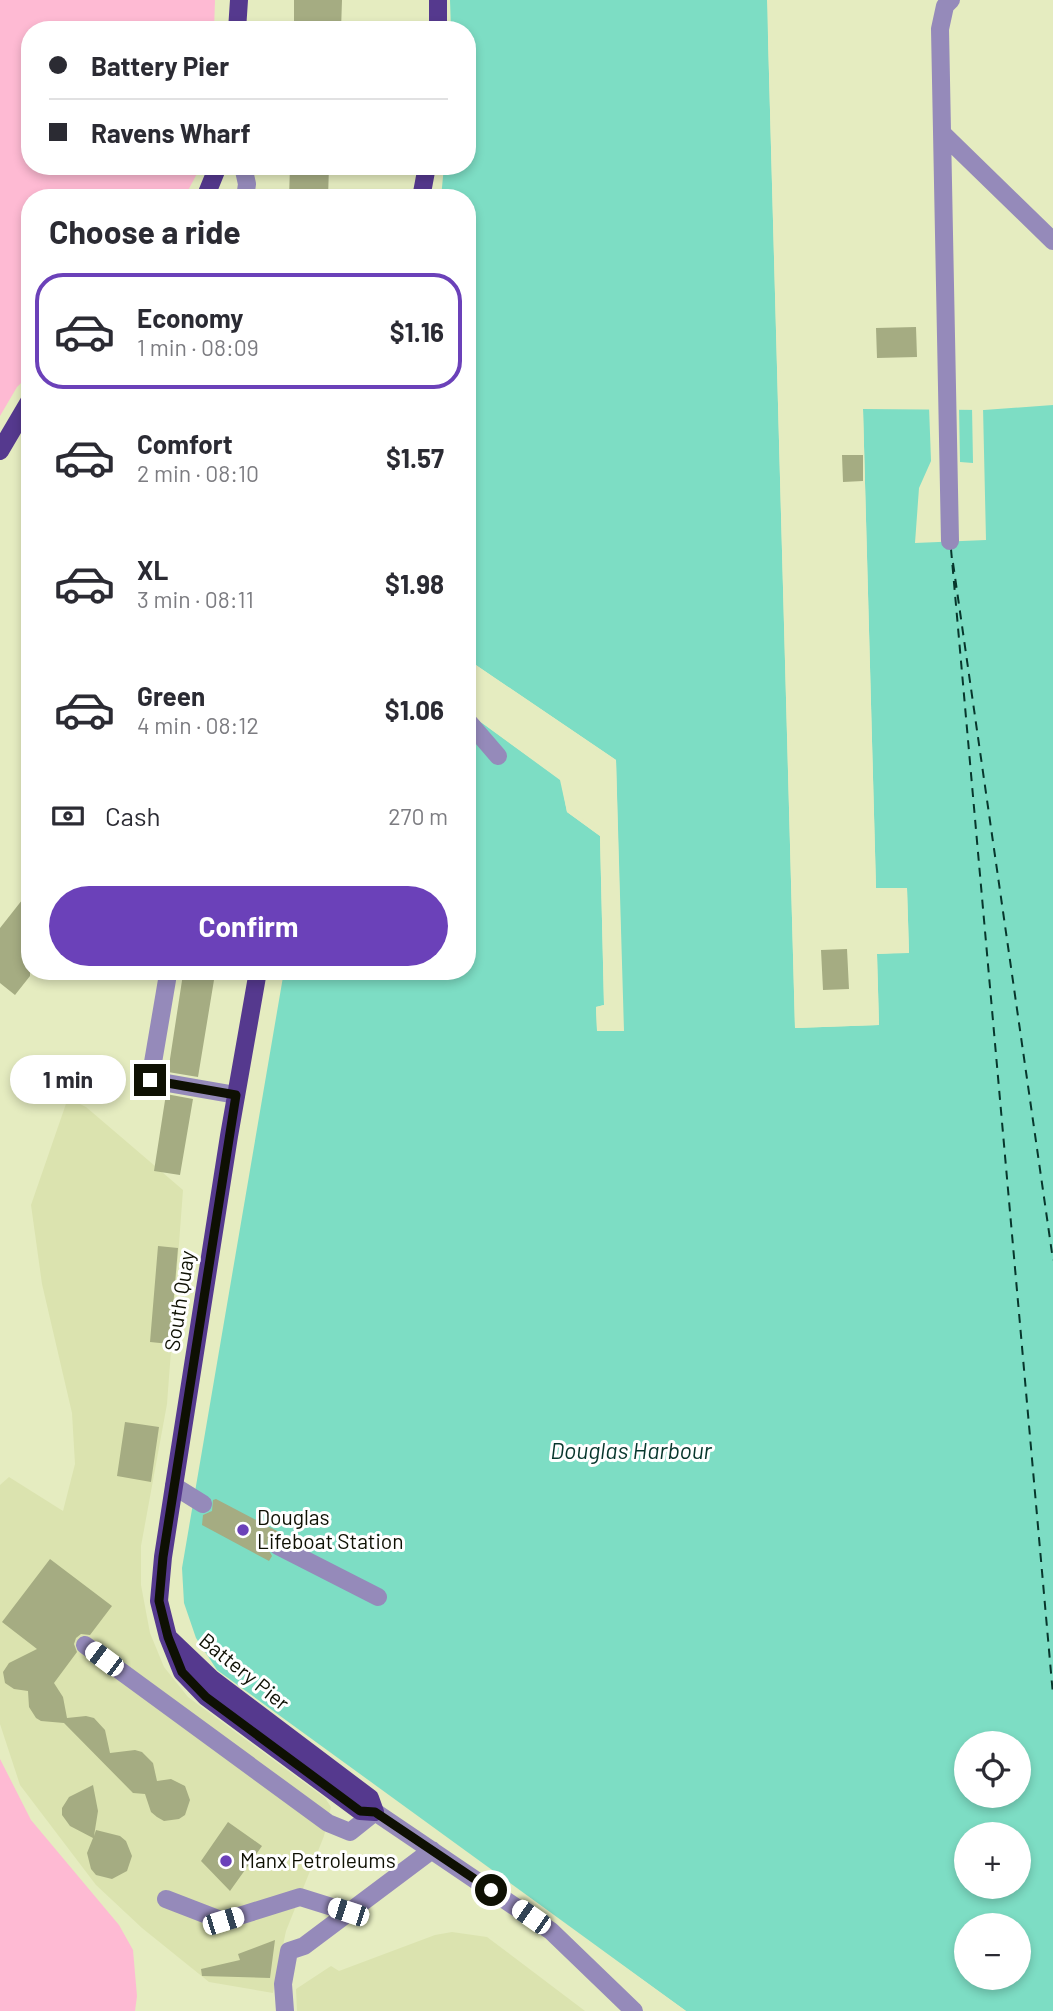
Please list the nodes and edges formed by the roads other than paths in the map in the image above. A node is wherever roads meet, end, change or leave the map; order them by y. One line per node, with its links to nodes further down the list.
1 (240, 0): 4 (main road)
2 (438, 0): 5 (main road)
3 (951, 0): 6 (street)
4 (238, 21)
5 (438, 21)
6 (943, 134): 7 (street); 10 (street)
7 (1053, 241)
8 (21, 415): 9 (main road)
9 (0, 451)
10 (950, 541)
11 (476, 730): 12 (street)
12 (498, 756)
13 (167, 980): 15 (street)
14 (256, 980): 15 (main road, South Quay)
15 (236, 1095): 16 (main road, South Quay)
16 (174, 1486): 17 (street); 20 (main road, South Quay)
17 (198, 1501)
18 (278, 1546): 19 (street)
19 (378, 1597)
20 (168, 1637): 22 (main road, Battery Pier)
21 (85, 1645): 22 (street)
22 (375, 1812): 23 (street, Battery Pier)
23 (432, 1850): 25 (street); 27 (street, Battery Pier)
24 (166, 1899): 25 (street)
25 (348, 1912): 26 (street)
26 (285, 2011)
27 (634, 2011)

